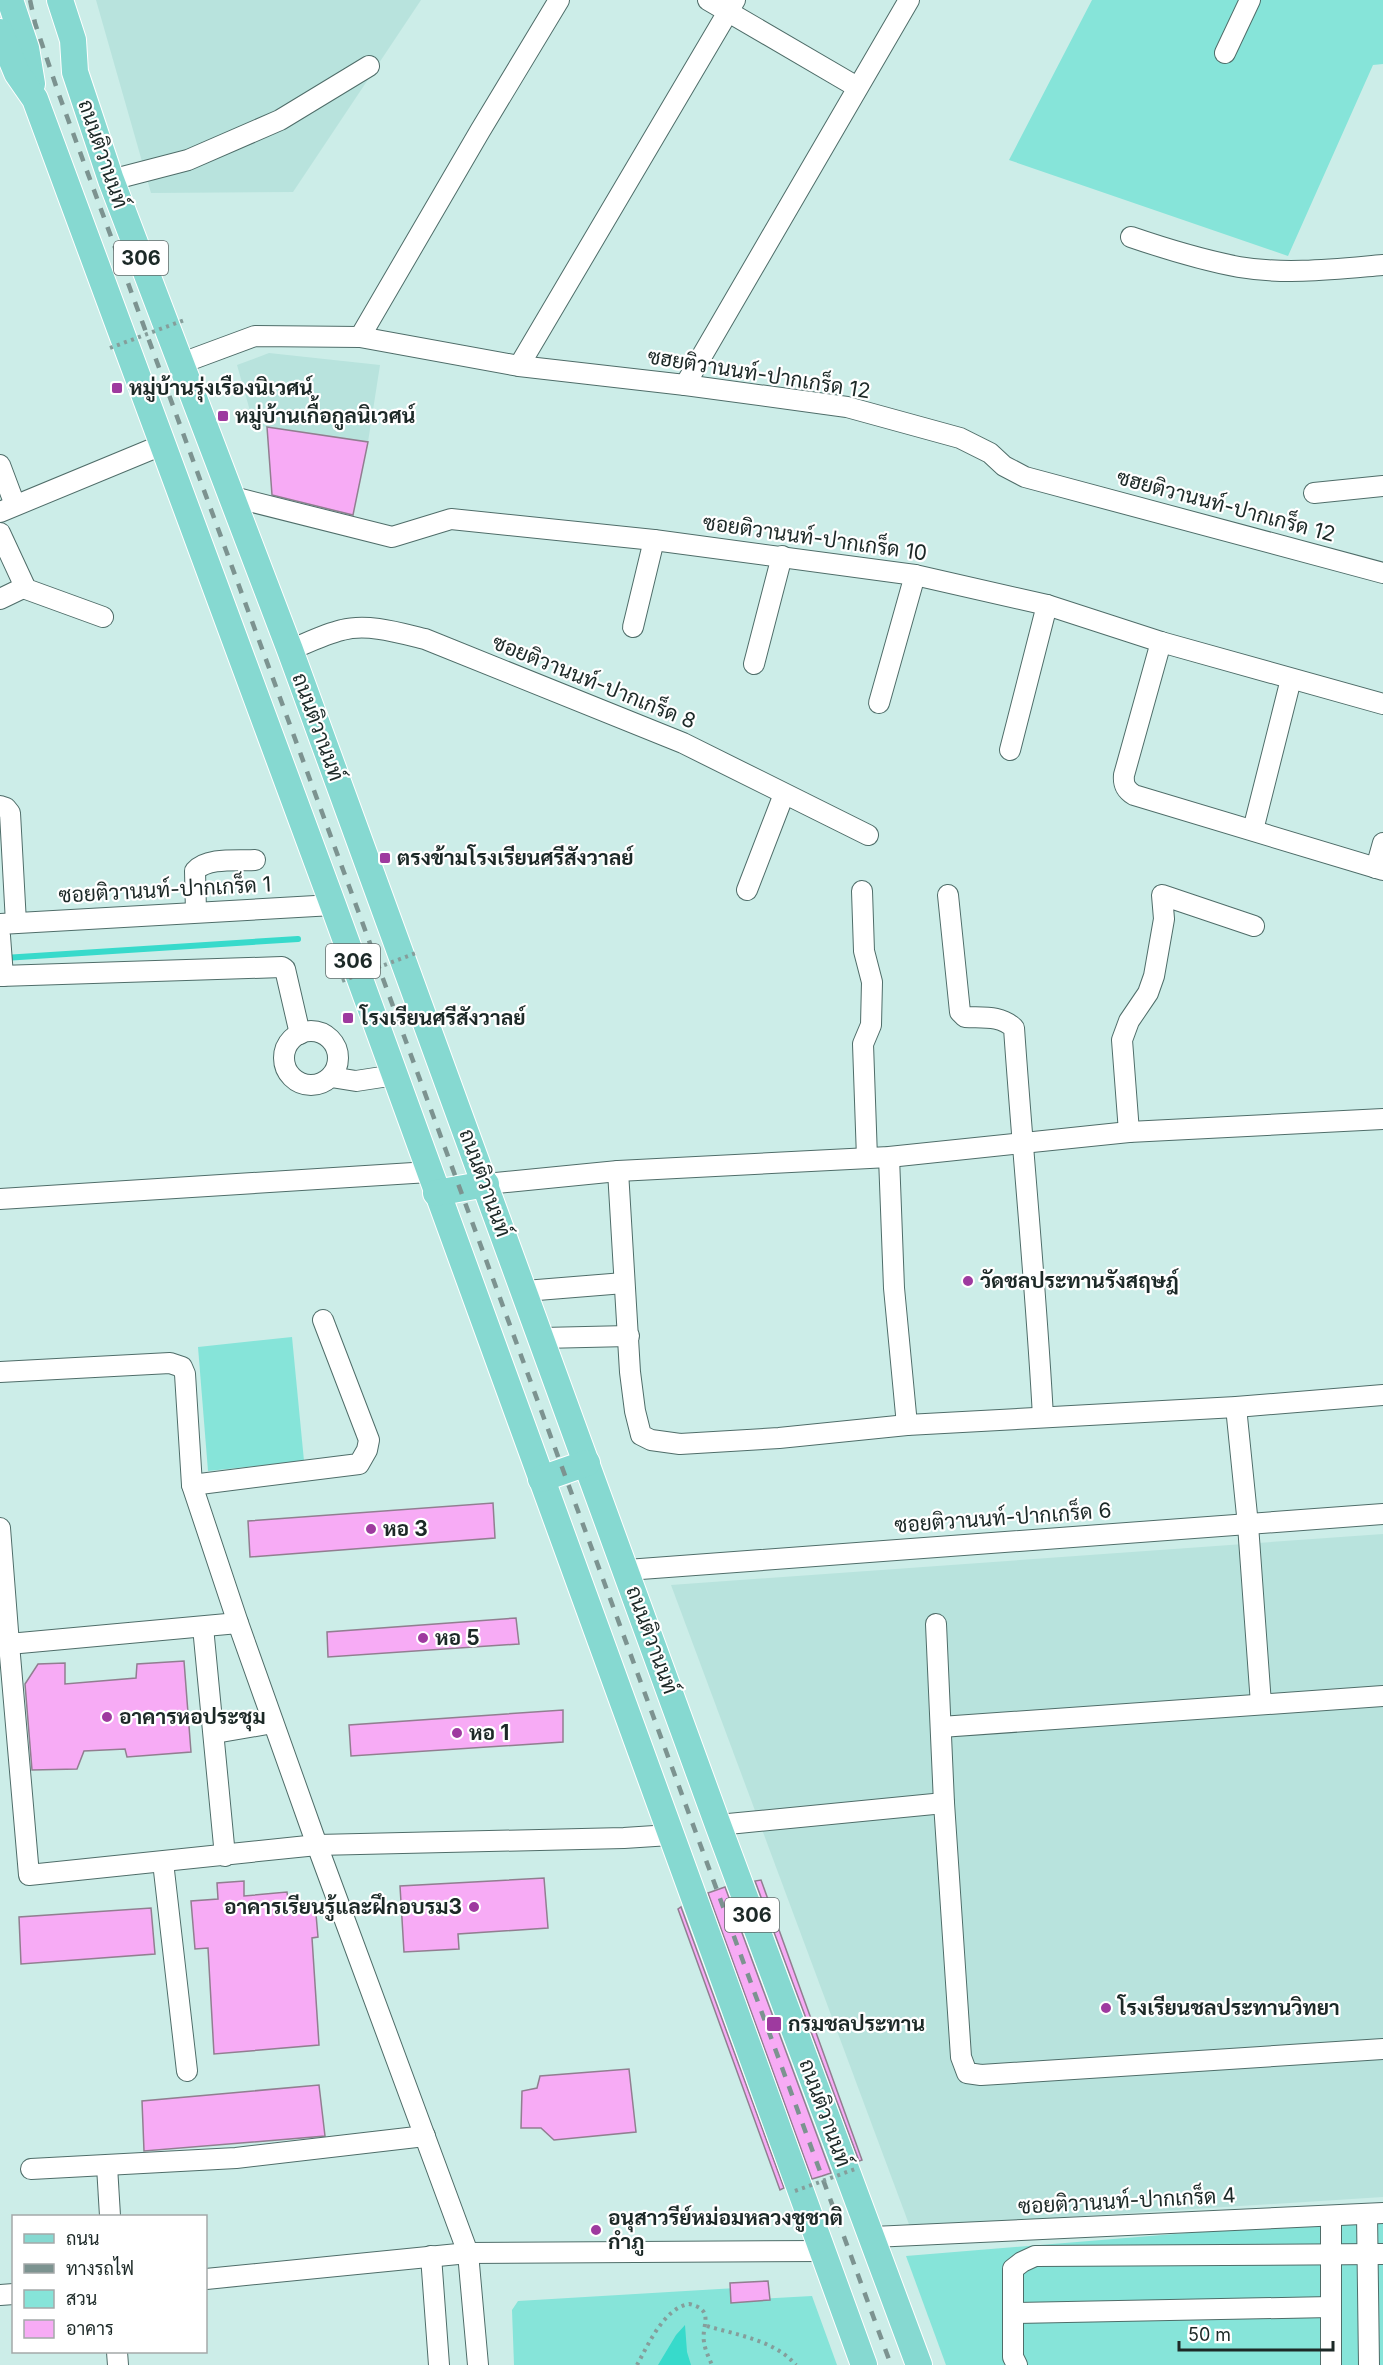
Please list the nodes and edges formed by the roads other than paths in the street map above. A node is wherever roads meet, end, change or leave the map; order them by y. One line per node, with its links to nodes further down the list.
1 (10, 0): 15 (main road, 306)
2 (41, 0): 12 (main road, 306)
3 (60, 0): 12 (main road, ถนนติวานนท์ / 306)
4 (559, 0): 19 (street)
5 (708, 0): 8 (street)
6 (909, 0): 14 (street)
7 (1250, 0): 10 (street)
8 (731, 6): 14 (street); 21 (street)
9 (0, 33): 13 (main road, ถนนติวานนท์ / 306)
10 (1225, 53)
11 (369, 66): 16 (street)
12 (75, 72): 16 (main road, ถนนติวานนท์ / 306)
13 (8, 76): 15 (main road, ถนนติวานนท์ / 306)
14 (857, 87): 22 (street)
15 (35, 99): 23 (main road, ถนนติวานนท์ / 306)
16 (111, 180): 20 (main road, ถนนติวานนท์ / 306)
17 (1131, 237): 18 (street)
18 (1383, 266)
19 (360, 337): 20 (street, ซฮยติวานนท์-ปากเกร็ด 12); 21 (street, ซฮยติวานนท์-ปากเกร็ด 12)
20 (182, 363): 27 (main road, ถนนติวานนท์ / 306)
21 (519, 366): 22 (street, ซฮยติวานนท์-ปากเกร็ด 12)
22 (685, 385): 32 (street, ซฮยติวานนท์-ปากเกร็ด 12)
23 (162, 445): 28 (street); 56 (main road, ถนนติวานนท์ / 306)
24 (0, 465): 28 (street)
25 (1383, 486): 26 (street)
26 (1314, 493)
27 (232, 497): 30 (street, ซอยติวานนท์-ปากเกร็ด 10); 40 (main road, ถนนติวานนท์ / 306)
28 (8, 509)
29 (0, 533): 34 (street)
30 (654, 540): 31 (street, ซอยติวานนท์-ปากเกร็ด 10); 38 (street)
31 (782, 556): 33 (street, ซอยติวานนท์-ปากเกร็ด 10); 41 (street)
32 (1383, 573)
33 (915, 575): 36 (street, ซอยติวานนท์-ปากเกร็ด 10); 43 (street)
34 (25, 587): 35 (street); 37 (street)
35 (0, 599)
36 (1047, 605): 39 (street, ซอยติวานนท์-ปากเกร็ด 10); 45 (street)
37 (103, 617)
38 (633, 627)
39 (1161, 642): 42 (street, ซอยติวานนท์-ปากเกร็ด 10); 48 (street)
40 (290, 650): 46 (street, ซอยติวานนท์-ปากเกร็ด 8); 72 (main road, ถนนติวานนท์ / 306)
41 (754, 664)
42 (1291, 679): 44 (street, ซอยติวานนท์-ปากเกร็ด 10); 48 (street)
43 (879, 703)
44 (1383, 704)
45 (1010, 750)
46 (784, 794): 49 (street, ซอยติวานนท์-ปากเกร็ด 8); 53 (street)
47 (0, 806): 58 (street)
48 (1253, 830): 52 (street)
49 (868, 836)
50 (1383, 843): 52 (street)
51 (255, 860): 57 (street)
52 (1380, 869)
53 (747, 890)
54 (862, 891): 69 (street)
55 (948, 895): 67 (street)
56 (333, 905): 57 (street, ซอยติวานนท์-ปากเกร็ด 1); 63 (main road, ถนนติวานนท์ / 306)
57 (196, 912): 58 (street, ซอยติวานนท์-ปากเกร็ด 1)
58 (8, 923)
59 (1254, 926): 66 (street)
60 (0, 936): 61 (street)
61 (2, 976): 62 (street)
62 (300, 1034): 64 (street); 64 (street)
63 (394, 1075): 64 (street); 71 (main road, ถนนติวานนท์ / 306)
64 (331, 1077)
65 (1383, 1119): 66 (street)
66 (1129, 1132): 67 (street)
67 (1022, 1143): 68 (street); 82 (street)
68 (889, 1157): 69 (street); 83 (street)
69 (867, 1158): 70 (street)
70 (618, 1171): 72 (street); 74 (street)
71 (432, 1183): 72 (main road); 73 (street); 85 (main road, ถนนติวานนท์ / 306)
72 (486, 1184): 75 (main road, ถนนติวานนท์ / 306)
73 (0, 1199)
74 (624, 1283): 75 (street); 77 (street)
75 (525, 1291): 78 (main road, ถนนติวานนท์ / 306)
76 (323, 1320): 86 (street)
77 (629, 1336): 78 (street); 83 (street)
78 (542, 1338): 84 (main road, ถนนติวานนท์ / 306)
79 (0, 1372): 86 (street)
80 (1383, 1395): 81 (street)
81 (1236, 1407): 82 (street); 88 (street)
82 (1043, 1417): 83 (street)
83 (907, 1425)
84 (587, 1463): 85 (main road); 90 (main road, ถนนติวานนท์ / 306)
85 (541, 1479): 102 (main road, ถนนติวานนท์ / 306)
86 (192, 1485): 91 (street)
87 (1383, 1514): 88 (street, ซอยติวานนท์-ปากเกร็ด 6)
88 (1248, 1525): 90 (street, ซอยติวานนท์-ปากเกร็ด 6); 96 (street)
89 (0, 1528): 94 (street)
90 (627, 1570): 101 (main road, ถนนติวานนท์ / 306)
91 (238, 1623): 93 (street); 97 (street)
92 (936, 1624): 98 (street)
93 (203, 1627): 94 (street); 99 (street)
94 (9, 1644): 105 (street)
95 (1383, 1696): 96 (street)
96 (1261, 1704): 98 (street)
97 (273, 1723): 99 (street); 103 (street)
98 (941, 1727): 100 (street)
99 (215, 1733): 104 (street)
100 (944, 1803): 101 (street); 106 (street)
101 (718, 1825): 114 (main road, ถนนติวานนท์ / 306)
102 (670, 1834): 103 (street); 115 (main road, ถนนติวานนท์ / 306)
103 (317, 1845): 104 (street); 108 (street)
104 (225, 1856): 105 (street)
105 (163, 1862): 107 (street)
106 (1383, 2049)
107 (187, 2072)
108 (425, 2136): 109 (street); 116 (street)
109 (108, 2166): 110 (street); 112 (street)
110 (31, 2169)
111 (1375, 2213): 113 (street, ซอยติวานนท์-ปากเกร็ด 4); 117 (street)
112 (110, 2215)
113 (1331, 2216): 114 (street, ซอยติวานนท์-ปากเกร็ด 4); 118 (street)
114 (873, 2237): 127 (main road, ถนนติวานนท์ / 306)
115 (823, 2251): 116 (street); 126 (main road, ถนนติวานนท์ / 306)
116 (468, 2253): 119 (street); 125 (street)
117 (1376, 2254): 118 (street); 121 (street)
118 (1330, 2255): 122 (street); 123 (street)
119 (431, 2256): 120 (street); 124 (street)
120 (207, 2279)
121 (1376, 2304): 130 (street)
122 (1331, 2307): 123 (street); 129 (street)
123 (1013, 2313): 128 (street)
124 (439, 2365)
125 (478, 2365)
126 (864, 2365)
127 (919, 2365)
128 (1017, 2365)
129 (1331, 2365)
130 (1370, 2365)

